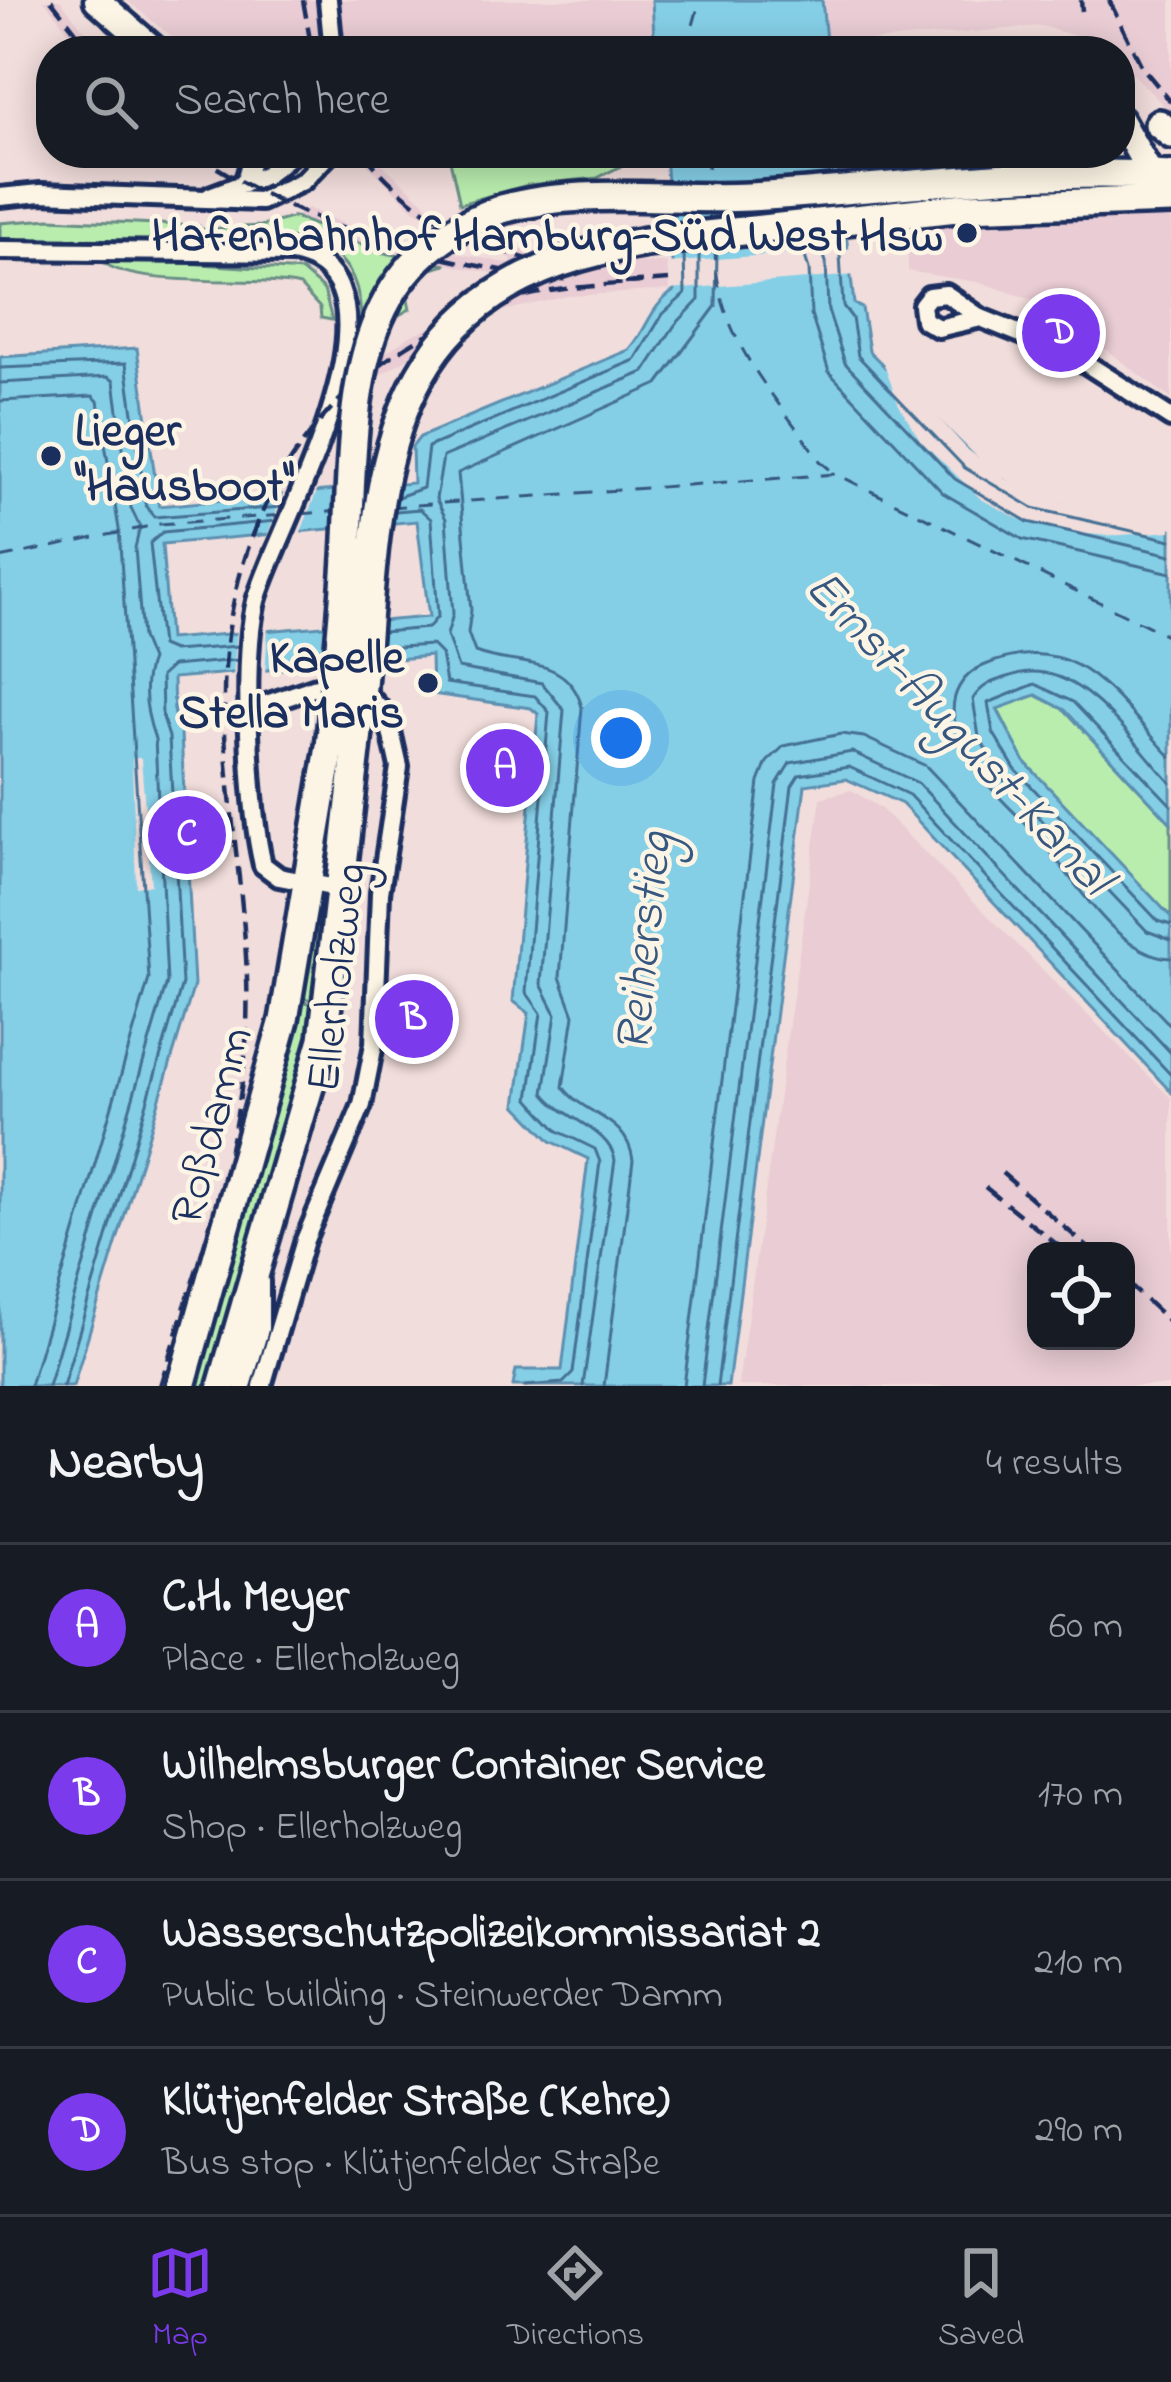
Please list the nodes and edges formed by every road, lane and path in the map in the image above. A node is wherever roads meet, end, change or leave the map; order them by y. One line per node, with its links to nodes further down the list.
1 (97, 0): 3 (street)
2 (328, 0): 4 (street)
3 (139, 36)
4 (332, 36)
5 (1135, 142): 12 (street)
6 (249, 168): 11 (street)
7 (276, 168): 11 (street)
8 (316, 168): 14 (street)
9 (1079, 168): 10 (main road)
10 (1073, 173): 12 (main road); 19 (main road, bridge)
11 (244, 184): 14 (street)
12 (1166, 187): 19 (main road, bridge)
13 (0, 197): 14 (street)
14 (202, 199)
15 (0, 250): 18 (street)
16 (981, 318): 17 (street)
17 (1171, 418)
18 (249, 710): 20 (street); 26 (street, Ellerholzweg)
19 (343, 749): 20 (main road, Roßdamm); 21 (main road, Roßdamm)
20 (310, 884): 21 (street); 23 (main road, Roßdamm)
21 (342, 889): 22 (main road, Roßdamm)
22 (260, 1263): 24 (main road, Roßdamm); 25 (street)
23 (181, 1386)
24 (222, 1386)
25 (243, 1386)
26 (262, 1386)

